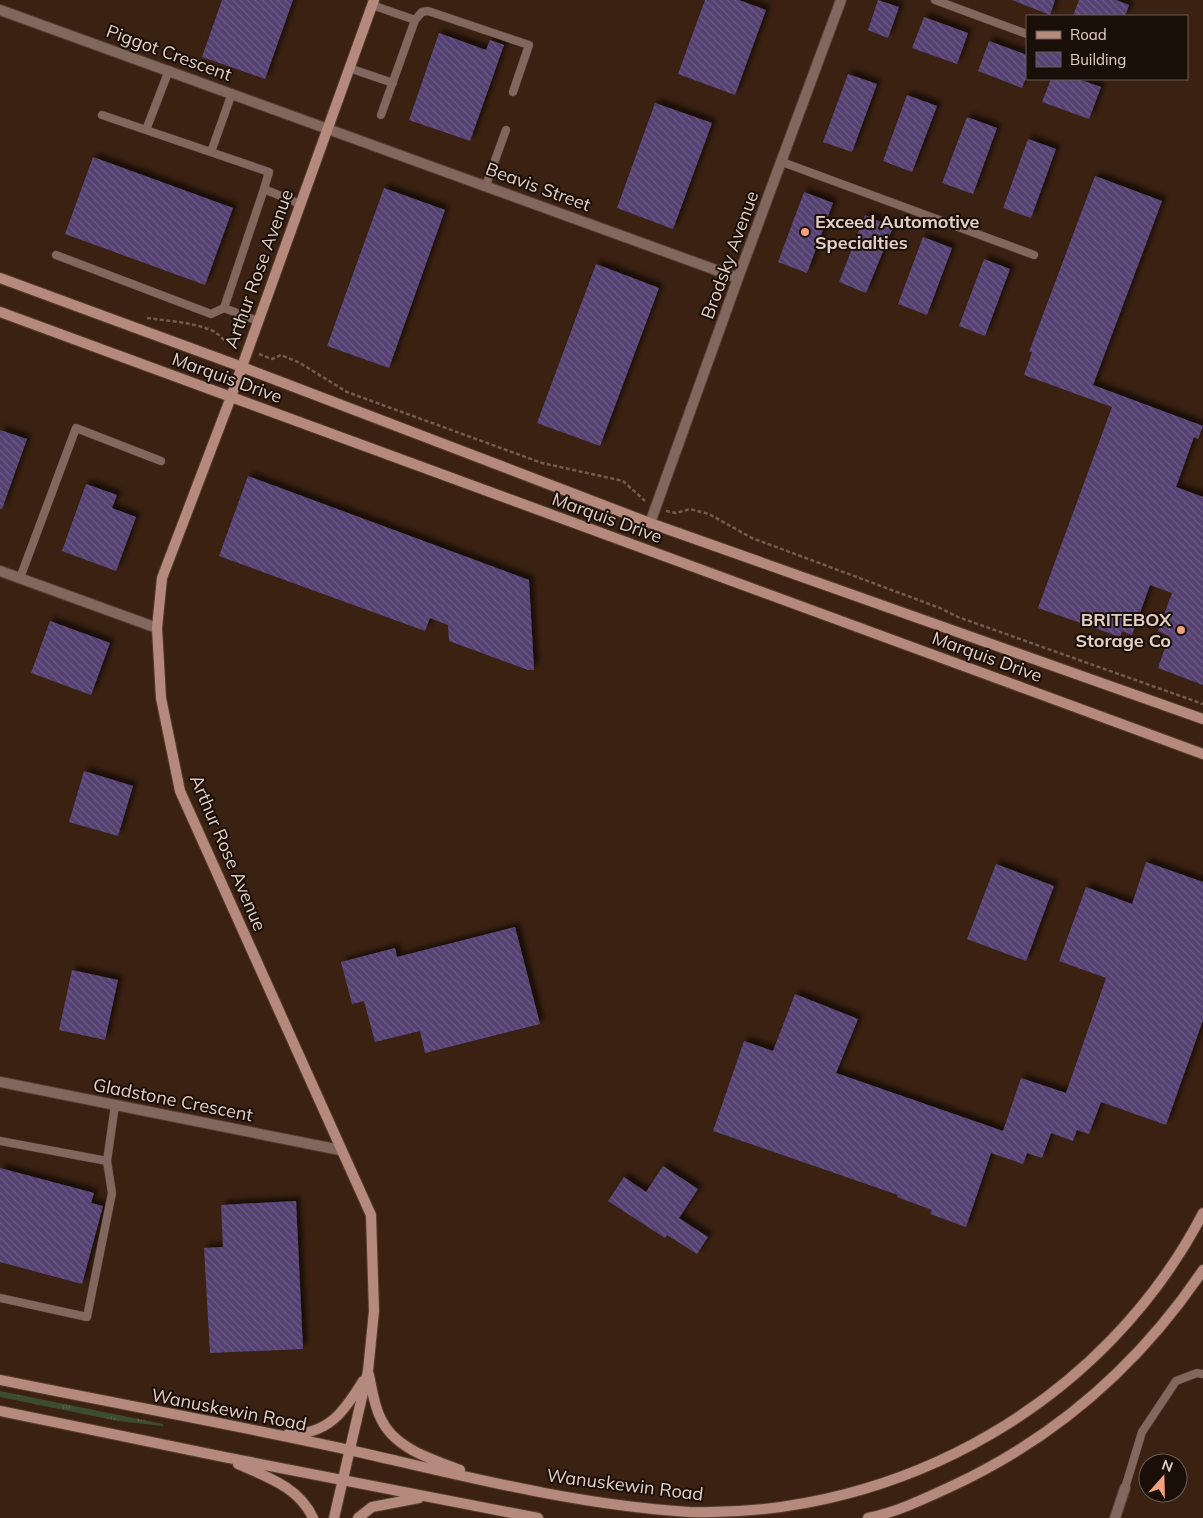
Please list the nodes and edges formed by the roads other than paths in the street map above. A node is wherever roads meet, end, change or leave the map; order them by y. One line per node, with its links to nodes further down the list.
1 (841, 0): 18 (street, Brodsky Avenue)
2 (935, 0): 6 (lane)
3 (373, 3): 5 (lane); 7 (main road, Arthur Rose Avenue)
4 (0, 10): 8 (street, Piggot Crescent)
5 (415, 20): 9 (lane); 10 (lane)
6 (1026, 34)
7 (349, 68): 9 (lane); 14 (main road, Arthur Rose Avenue)
8 (169, 70): 11 (street, Piggot Crescent); 15 (lane)
9 (393, 83): 13 (lane)
10 (514, 92)
11 (232, 93): 14 (street, Piggot Crescent); 17 (lane)
12 (102, 115): 15 (lane)
13 (382, 115)
14 (327, 127): 19 (street, Beavis Street); 21 (main road, Arthur Rose Avenue)
15 (146, 130): 17 (lane)
16 (506, 130): 19 (lane)
17 (211, 152): 20 (lane)
18 (782, 162): 22 (lane); 25 (street, Brodsky Avenue)
19 (486, 185): 25 (street, Beavis Street)
20 (264, 189): 21 (lane); 26 (lane)
21 (300, 204): 28 (main road, Arthur Rose Avenue)
22 (1034, 254)
23 (56, 256): 26 (lane)
24 (0, 278): 29 (main road, Marquis Drive)
25 (738, 278): 32 (street, Brodsky Avenue)
26 (224, 308): 28 (lane)
27 (0, 312): 30 (main road, Marquis Drive)
28 (258, 321): 29 (main road, Arthur Rose Avenue)
29 (242, 367): 30 (main road, Arthur Rose Avenue); 32 (main road, Marquis Drive)
30 (230, 397): 35 (main road, Arthur Rose Avenue); 37 (main road, Marquis Drive)
31 (160, 462): 34 (lane)
32 (650, 522): 36 (main road, Marquis Drive)
33 (0, 571): 34 (street)
34 (20, 578): 35 (street)
35 (157, 628): 41 (main road, Arthur Rose Avenue)
36 (1203, 719)
37 (1203, 754)
38 (0, 1082): 39 (street, Gladstone Crescent)
39 (115, 1105): 41 (street, Gladstone Crescent); 42 (lane)
40 (0, 1141): 42 (lane)
41 (340, 1150): 46 (main road, Arthur Rose Avenue)
42 (107, 1161): 45 (lane)
43 (1203, 1212): 54 (main road, Wanuskewin Road)
44 (1203, 1270): 61 (main road)
45 (0, 1298)
46 (368, 1371): 50 (main road); 51 (main road, Arthur Rose Avenue); 54 (main road)
47 (1203, 1374): 55 (lane)
48 (0, 1380): 50 (main road, Wanuskewin Road)
49 (0, 1410): 52 (main road)
50 (259, 1433): 51 (main road, Wanuskewin Road)
51 (350, 1450): 53 (main road, Arthur Rose Avenue); 54 (main road, Wanuskewin Road)
52 (224, 1458): 53 (main road); 57 (main road)
53 (342, 1480): 56 (main road); 58 (main road, Arthur Rose Avenue)
54 (493, 1483)
55 (1125, 1488): 62 (street)
56 (430, 1496): 59 (main road); 60 (main road)
57 (313, 1518)
58 (334, 1518)
59 (358, 1518)
60 (538, 1518)
61 (868, 1518)
62 (1115, 1518)

